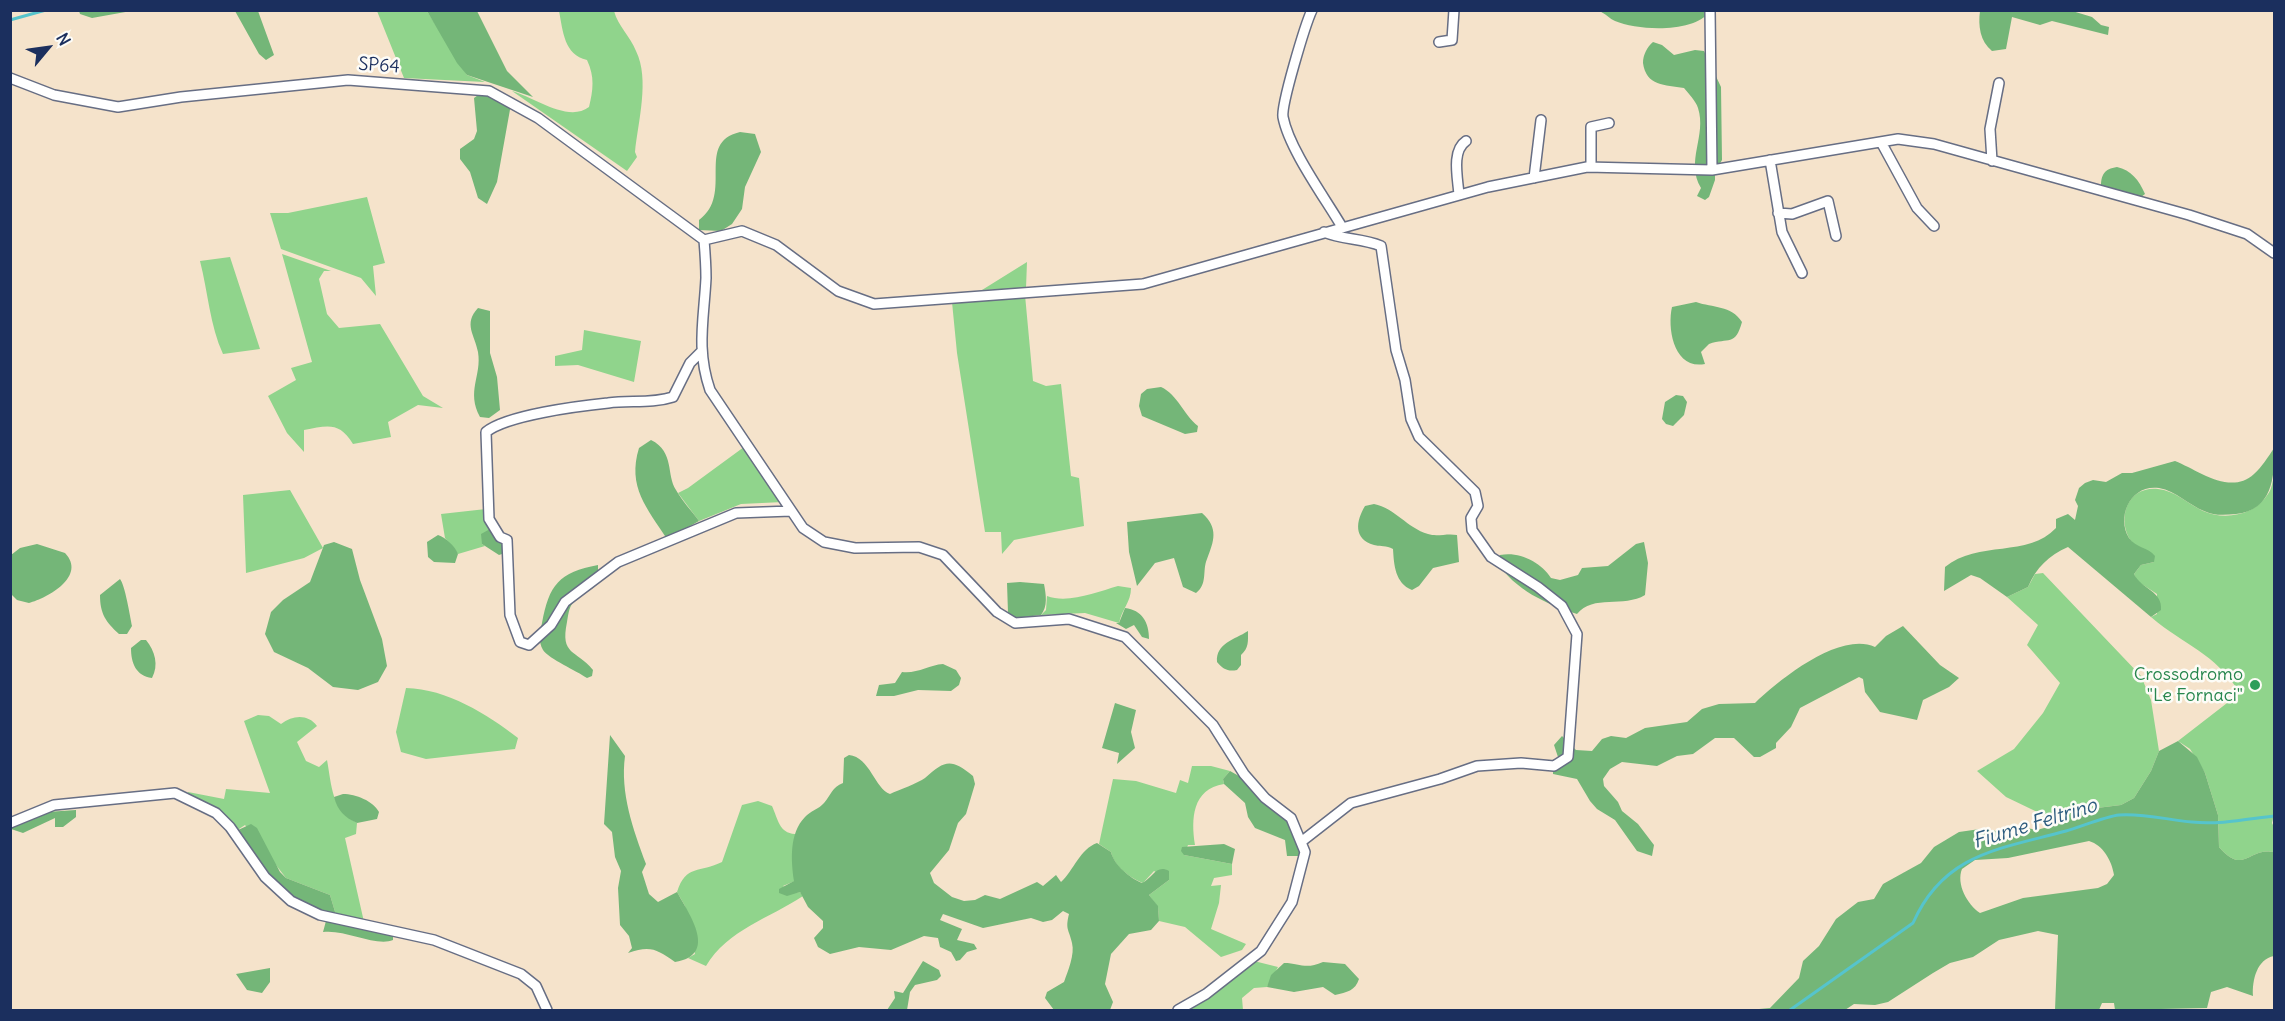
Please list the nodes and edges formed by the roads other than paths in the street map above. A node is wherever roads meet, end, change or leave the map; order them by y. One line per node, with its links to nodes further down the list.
1 (1312, 10): 19 (street)
2 (1455, 10): 4 (street)
3 (1710, 10): 14 (street)
4 (1439, 42)
5 (10, 78): 22 (street, SP64 / SP64)
6 (1999, 83): 12 (street)
7 (1541, 120): 15 (street)
8 (1609, 123): 13 (street)
9 (1466, 141): 16 (street)
10 (1881, 142): 11 (street); 12 (street); 18 (street)
11 (1770, 160): 14 (street); 17 (street)
12 (1992, 161): 23 (street)
13 (1591, 167): 14 (street); 15 (street)
14 (1712, 170)
15 (1534, 178): 16 (street)
16 (1459, 195): 19 (street)
17 (1778, 213): 21 (street); 24 (street)
18 (1934, 226)
19 (1342, 227): 20 (street)
20 (1324, 232): 22 (street); 28 (street)
21 (1836, 236)
22 (704, 240): 25 (street)
23 (2274, 253)
24 (1802, 273)
25 (701, 352): 26 (street); 26 (street)
26 (791, 510): 28 (street)
27 (10, 824): 29 (street)
28 (1301, 842): 30 (street)
29 (547, 1011)
30 (1178, 1011)

